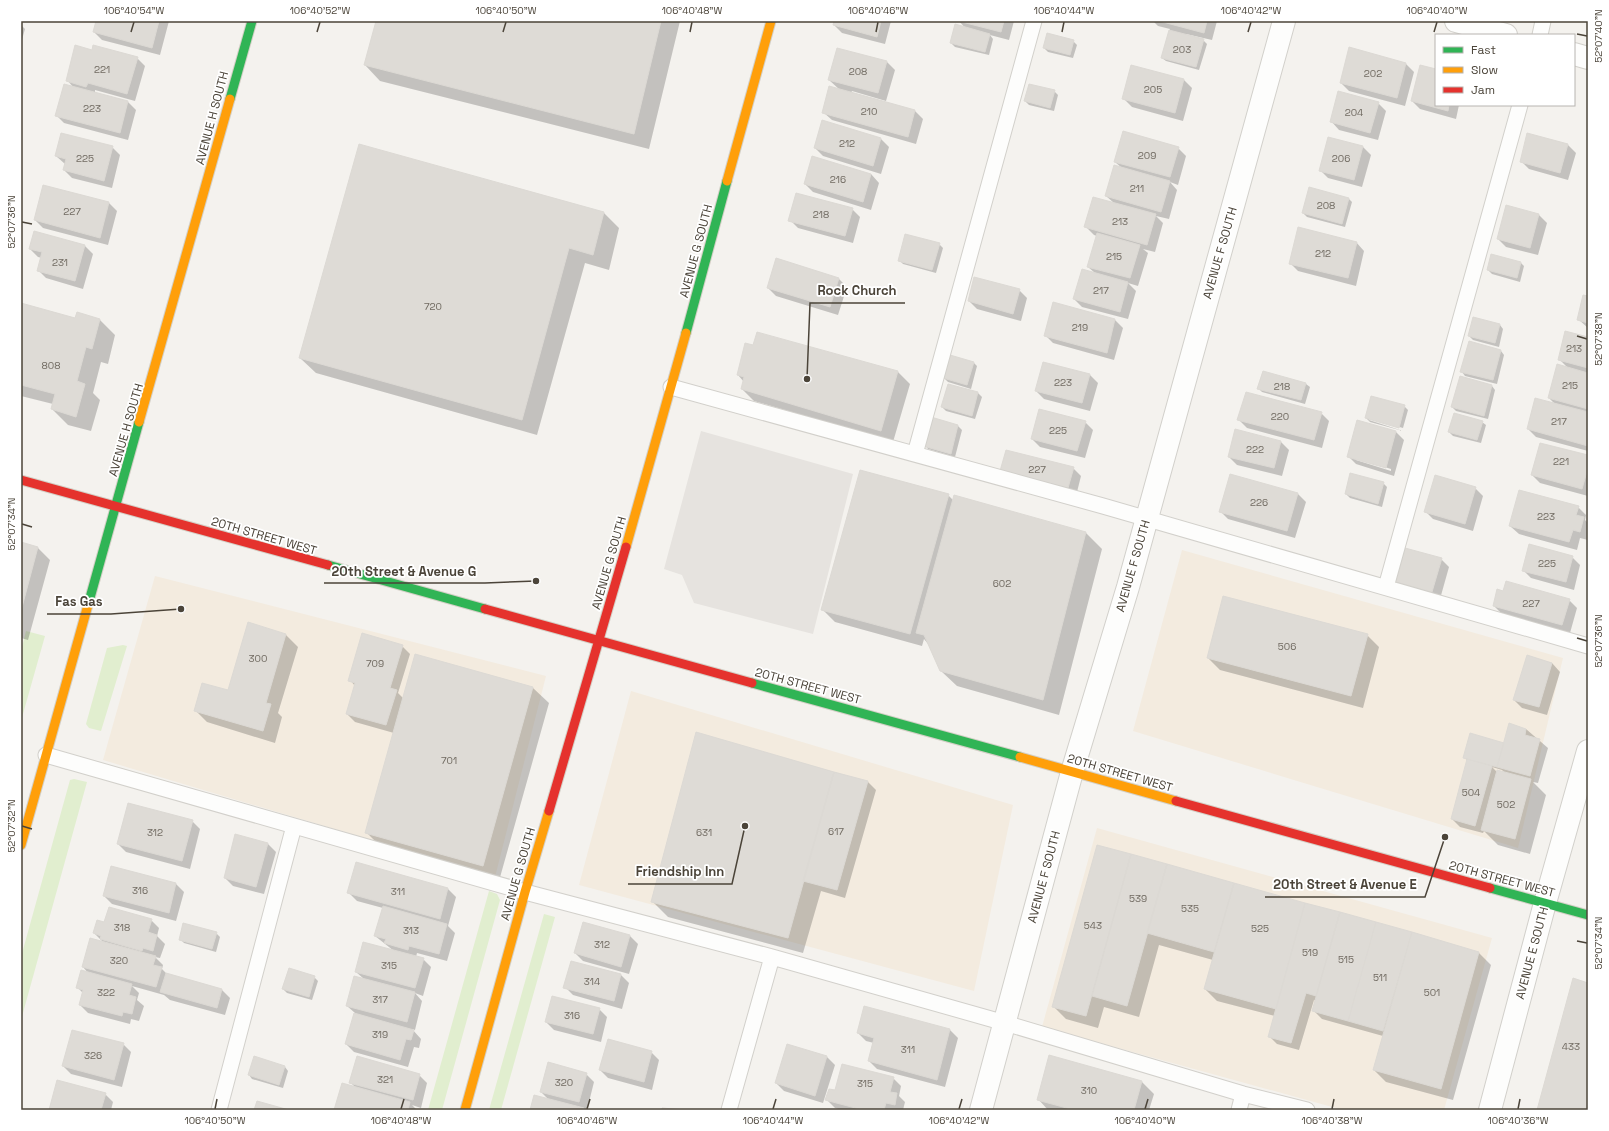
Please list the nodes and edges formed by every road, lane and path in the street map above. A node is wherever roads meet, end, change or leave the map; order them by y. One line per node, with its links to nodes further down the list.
1 (252, 21): 15 (street, AVENUE H SOUTH)
2 (771, 21): 12 (street, AVENUE G SOUTH)
3 (1034, 21): 13 (lane)
4 (1284, 21): 16 (street, AVENUE F SOUTH)
5 (1456, 21): 7 (street)
6 (1544, 21): 8 (lane)
7 (1502, 34)
8 (1540, 34)
9 (1575, 54): 10 (street)
10 (1588, 58)
11 (1520, 106): 17 (lane)
12 (671, 387): 13 (lane); 18 (street, AVENUE G SOUTH)
13 (915, 454): 16 (lane)
14 (21, 480): 15 (street, 20TH STREET WEST)
15 (116, 507): 18 (street, 20TH STREET WEST); 21 (street, AVENUE H SOUTH)
16 (1146, 519): 17 (lane); 22 (street, AVENUE F SOUTH)
17 (1386, 588): 19 (lane)
18 (600, 640): 22 (street, 20TH STREET WEST); 25 (street, AVENUE G SOUTH)
19 (1588, 646)
20 (1588, 751): 26 (street, AVENUE E SOUTH)
21 (46, 755): 23 (lane); 24 (street, AVENUE H SOUTH)
22 (1072, 772): 26 (street, 20TH STREET WEST); 29 (street, AVENUE F SOUTH)
23 (294, 826): 25 (lane); 31 (lane)
24 (21, 845)
25 (525, 892): 28 (lane); 32 (street, AVENUE G SOUTH)
26 (1545, 903): 27 (street, 20TH STREET WEST); 37 (street, AVENUE E SOUTH)
27 (1588, 915)
28 (772, 957): 29 (lane); 33 (lane)
29 (1005, 1023): 30 (lane); 34 (street, AVENUE F SOUTH)
30 (1243, 1094): 35 (lane); 36 (lane)
31 (219, 1110)
32 (465, 1110)
33 (730, 1110)
34 (981, 1110)
35 (1239, 1110)
36 (1307, 1110)
37 (1490, 1110)

